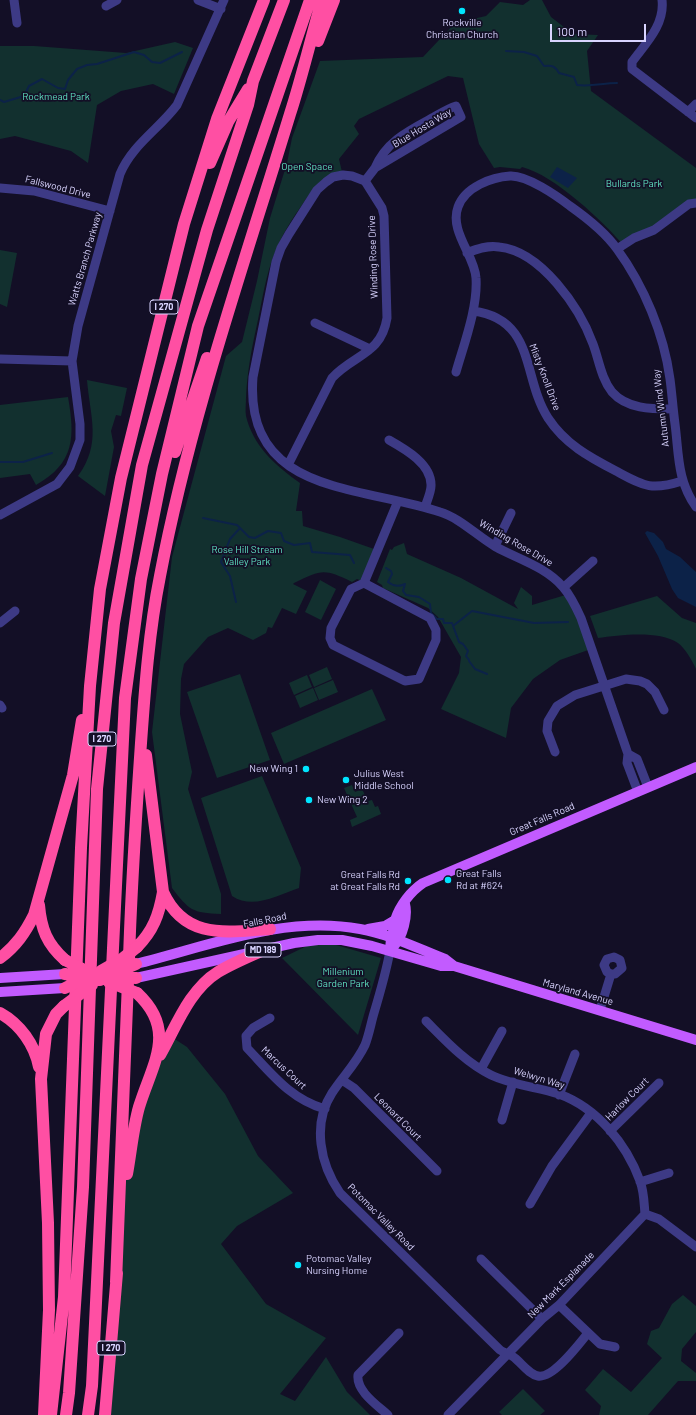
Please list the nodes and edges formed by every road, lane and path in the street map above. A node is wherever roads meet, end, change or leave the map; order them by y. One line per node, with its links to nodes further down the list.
1 (14, 0): 12 (street)
2 (117, 0): 11 (street)
3 (198, 0): 10 (street)
4 (264, 0): 23 (highway, I 270)
5 (284, 0): 13 (highway, I 270)
6 (310, 0): 42 (highway, I 270)
7 (322, 0): 16 (highway)
8 (334, 0): 16 (highway, I 270)
9 (662, 0): 15 (street)
10 (222, 4): 22 (street, Watts Branch Parkway)
11 (106, 6)
12 (17, 23)
13 (253, 81): 23 (highway); 111 (highway, I 270)
14 (696, 104): 15 (street)
15 (688, 112): 17 (street)
16 (290, 113): 26 (highway, I 270)
17 (696, 118)
18 (375, 168): 18 (street, Blue Hosta Way); 19 (street, Blue Hosta Way)
19 (365, 181): 29 (street, Winding Rose Drive); 35 (street, Winding Rose Drive)
20 (0, 188): 22 (street, Fallswood Drive)
21 (696, 203): 24 (street)
22 (110, 211): 31 (street, Watts Branch Parkway)
23 (184, 224): 50 (highway, I 270)
24 (617, 249): 25 (street, Autumn Wind Way); 33 (street, Autumn Wind Way)
25 (467, 253): 27 (street, Autumn Wind Way); 33 (street)
26 (239, 272): 42 (highway); 49 (highway, I 270)
27 (472, 311): 32 (street, Autumn Wind Way); 36 (street, Misty Knoll Drive)
28 (315, 322): 29 (street)
29 (370, 349): 35 (street, Winding Rose Drive)
30 (0, 359): 31 (street)
31 (72, 361): 41 (street, Watts Branch Parkway)
32 (456, 372)
33 (672, 409): 36 (street, Autumn Wind Way)
34 (389, 440): 38 (street)
35 (288, 465): 37 (street, Winding Rose Drive)
36 (682, 481): 39 (street, Autumn Wind Way)
37 (398, 501): 38 (street, Winding Rose Drive); 45 (street)
38 (425, 507): 43 (street, Winding Rose Drive)
39 (696, 507)
40 (511, 513): 43 (street)
41 (0, 516)
42 (154, 516): 112 (highway, I 270)
43 (496, 546): 46 (street, Winding Rose Drive)
44 (593, 561): 46 (street)
45 (364, 583): 45 (street)
46 (564, 587): 51 (street, Winding Rose Drive)
47 (15, 611): 48 (street)
48 (0, 624)
49 (147, 658): 58 (highway); 102 (highway, I 270)
50 (90, 686): 59 (highway); 110 (highway, I 270)
51 (604, 687): 52 (street); 53 (street); 54 (street, Winding Rose Drive)
52 (664, 710)
53 (556, 752)
54 (628, 754): 56 (street, Winding Rose Drive); 57 (street, Winding Rose Drive)
55 (696, 767): 56 (main road, Great Falls Road)
56 (648, 787): 57 (main road, Great Falls Road)
57 (638, 792): 60 (main road, Great Falls Road)
58 (163, 892): 62 (highway); 74 (highway, bridge)
59 (39, 898): 67 (highway); 74 (highway, bridge)
60 (405, 904): 61 (main road, Great Falls Road); 64 (main road, Great Falls Road)
61 (395, 920): 63 (main road); 64 (main road, Great Falls Road)
62 (270, 929): 63 (main road, Falls Road / MD 189); 68 (main road, Falls Road / MD 189)
63 (360, 929): 64 (main road, Falls Road / MD 189)
64 (395, 939): 66 (main road, Great Falls Road); 69 (main road, Maryland Avenue)
65 (266, 949): 66 (main road, MD 189); 73 (main road, MD 189); 84 (highway)
66 (390, 951): 69 (main road, Maryland Avenue); 87 (street, Potomac Valley Road)
67 (0, 958)
68 (136, 964): 74 (highway, bridge)
69 (454, 966): 77 (main road, Maryland Avenue)
70 (65, 974): 72 (main road); 74 (highway, bridge)
71 (611, 974): 77 (street)
72 (0, 978)
73 (136, 978): 74 (highway, bridge)
74 (98, 979): 75 (highway, bridge); 84 (highway, bridge); 86 (highway, bridge)
75 (65, 988): 76 (main road)
76 (0, 992)
77 (600, 1010): 82 (main road, Maryland Avenue)
78 (0, 1013): 86 (highway)
79 (270, 1018): 91 (street, Marcus Court)
80 (426, 1021): 85 (street, Welwyn Way)
81 (502, 1031): 85 (street)
82 (696, 1040)
83 (575, 1054): 90 (street)
84 (155, 1065): 102 (highway)
85 (481, 1069): 88 (street, Welwyn Way)
86 (41, 1079): 109 (highway)
87 (342, 1080): 91 (street, Potomac Valley Road); 95 (street, Leonard Court)
88 (512, 1082): 90 (street, Welwyn Way); 93 (street)
89 (659, 1083): 94 (street, Harlow Court)
90 (559, 1095): 92 (street, Welwyn Way)
91 (325, 1109): 108 (street, Potomac Valley Road)
92 (591, 1113): 94 (street, Welwyn Way); 98 (street)
93 (502, 1120)
94 (610, 1131): 97 (street, Welwyn Way)
95 (437, 1171)
96 (669, 1173): 97 (street)
97 (640, 1182): 99 (street, Welwyn Way)
98 (530, 1204)
99 (645, 1214): 100 (street); 103 (street, New Mark Esplanade)
100 (696, 1247)
101 (481, 1259): 104 (street)
102 (116, 1282): 113 (highway, I 270)
103 (559, 1305): 104 (street, New Mark Esplanade); 106 (street)
104 (542, 1319): 108 (street, New Mark Esplanade)
105 (399, 1333): 114 (street)
106 (588, 1333): 107 (street); 108 (street, Potomac Valley Road)
107 (615, 1347)
108 (507, 1354): 115 (street, New Mark Esplanade)
109 (44, 1415)
110 (51, 1415)
111 (66, 1415)
112 (88, 1415)
113 (105, 1415)
114 (388, 1415)
115 (448, 1415)

